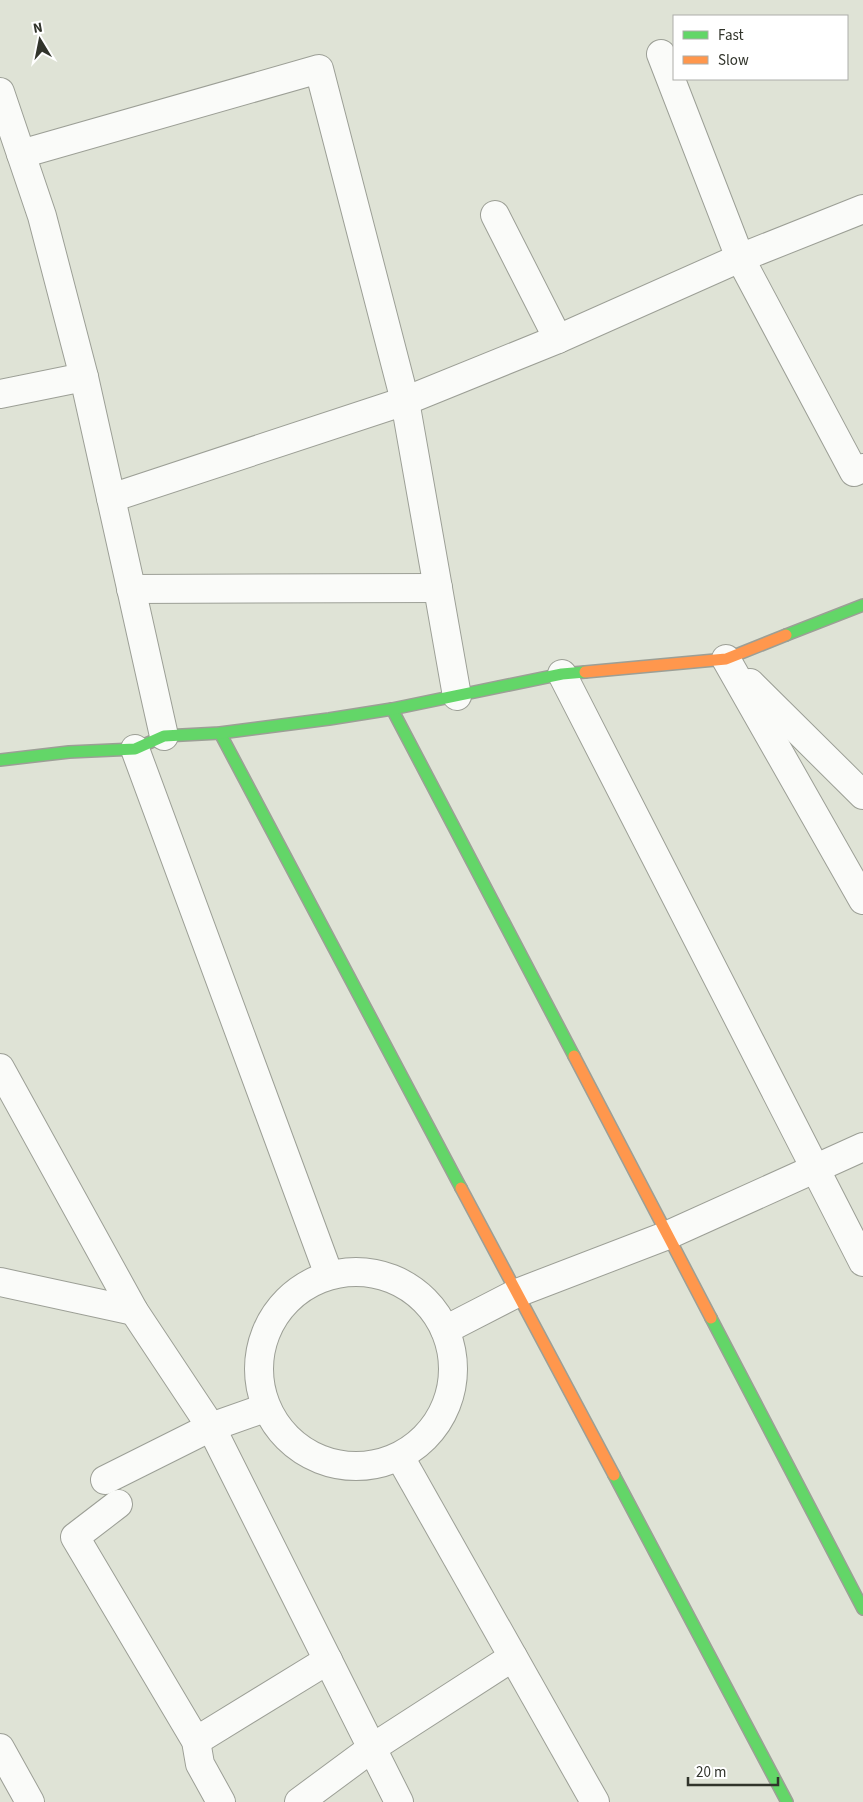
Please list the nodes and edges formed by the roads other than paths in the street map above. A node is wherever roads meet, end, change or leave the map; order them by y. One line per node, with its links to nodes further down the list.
1 (661, 54): 6 (street)
2 (0, 92): 3 (street)
3 (21, 154): 8 (street); 10 (street)
4 (863, 209): 6 (street)
5 (495, 216): 7 (street)
6 (740, 258): 7 (street); 11 (street)
7 (558, 339): 10 (street)
8 (84, 377): 9 (street); 12 (street)
9 (0, 394)
10 (406, 401): 12 (street); 13 (street)
11 (863, 468)
12 (111, 498): 14 (street)
13 (438, 588): 14 (street); 18 (street)
14 (131, 589): 21 (street)
15 (863, 605): 16 (street)
16 (726, 659): 17 (street); 24 (street); 25 (street)
17 (562, 674): 18 (street); 28 (street)
18 (458, 696): 19 (street)
19 (392, 709): 20 (street); 29 (street)
20 (220, 733): 21 (street); 33 (street)
21 (164, 736): 22 (street)
22 (135, 748): 23 (street); 31 (street)
23 (0, 760)
24 (863, 795)
25 (863, 900)
26 (0, 1068): 34 (street)
27 (863, 1147): 28 (street)
28 (815, 1168): 29 (street); 30 (street)
29 (668, 1235): 33 (street); 41 (street)
30 (863, 1262)
31 (329, 1275): 35 (street); 36 (street)
32 (0, 1282): 34 (street)
33 (517, 1293): 35 (street); 52 (street)
34 (134, 1311): 37 (street)
35 (445, 1330): 38 (street)
36 (265, 1408): 37 (street); 38 (street)
37 (211, 1427): 39 (street); 43 (street)
38 (400, 1457): 42 (street)
39 (105, 1480)
40 (118, 1504): 44 (street)
41 (863, 1609)
42 (513, 1657): 46 (street); 51 (street)
43 (328, 1660): 44 (street); 46 (street)
44 (196, 1741): 48 (street)
45 (0, 1748): 47 (street)
46 (372, 1748): 49 (street); 50 (street)
47 (30, 1802)
48 (221, 1802)
49 (299, 1802)
50 (399, 1802)
51 (596, 1802)
52 (787, 1802)

